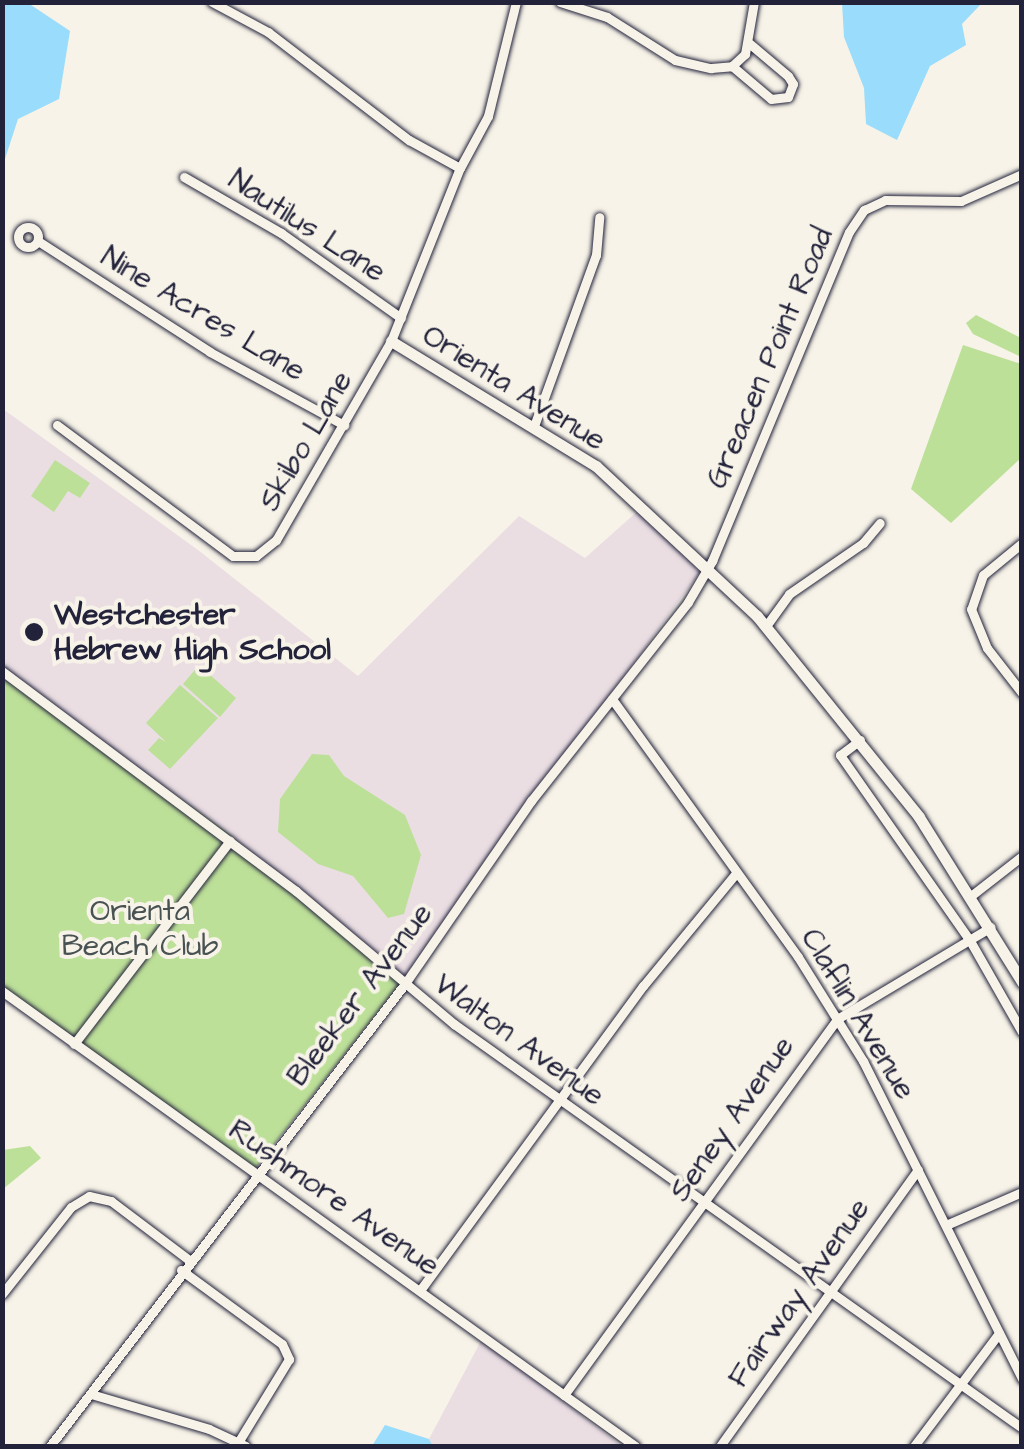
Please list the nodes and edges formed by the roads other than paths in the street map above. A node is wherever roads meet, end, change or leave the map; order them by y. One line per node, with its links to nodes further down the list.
1 (212, 2): 7 (street)
2 (516, 2): 7 (street, Orienta Avenue)
3 (560, 2): 6 (street)
4 (754, 2): 5 (street)
5 (750, 44): 6 (street); 6 (street)
6 (732, 66)
7 (460, 168): 12 (street, Orienta Avenue)
8 (1022, 174): 19 (street, Greacen Point Road)
9 (184, 177): 12 (street, Nautilus Lane)
10 (599, 217): 16 (street)
11 (38, 241): 15 (street, Nine Acres Lane)
12 (402, 318): 13 (street, Orienta Avenue)
13 (391, 341): 15 (street, Skibo Lane); 16 (street, Orienta Avenue)
14 (58, 424): 15 (street, Skibo Lane)
15 (344, 425)
16 (534, 426): 19 (street, Orienta Avenue)
17 (880, 523): 20 (street)
18 (1022, 544): 22 (street)
19 (707, 571): 20 (street, Orienta Avenue); 23 (street, Bleeker Avenue)
20 (766, 626): 24 (street, Orienta Avenue)
21 (2, 671): 25 (street, Walton Avenue)
22 (1022, 693)
23 (612, 699): 27 (street, Claflin Avenue); 32 (street, Bleeker Avenue)
24 (861, 739): 28 (street, Orienta Avenue); 30 (street)
25 (230, 840): 32 (street, Walton Avenue); 36 (street)
26 (1022, 856): 28 (street)
27 (736, 872): 34 (street, Claflin Avenue); 37 (street)
28 (972, 895): 29 (street, Orienta Avenue)
29 (991, 927): 30 (street, Seney Avenue); 31 (street, Orienta Avenue)
30 (969, 939): 34 (street, Seney Avenue); 35 (street)
31 (1022, 982)
32 (404, 985): 37 (street, Walton Avenue); 39 (street, Bleeker Avenue)
33 (2, 991): 36 (street, Rushmore Avenue)
34 (837, 1018): 38 (street, Claflin Avenue); 41 (street, Seney Avenue)
35 (1022, 1032)
36 (74, 1044): 39 (street, Rushmore Avenue)
37 (560, 1103): 41 (street, Walton Avenue); 45 (street)
38 (918, 1169): 42 (street, Claflin Avenue); 46 (street, Fairway Avenue)
39 (255, 1173): 43 (street, Bleeker Avenue); 45 (street, Rushmore Avenue)
40 (1022, 1192): 42 (street)
41 (704, 1203): 46 (street, Walton Avenue); 52 (street, Seney Avenue)
42 (946, 1226): 48 (street, Claflin Avenue)
43 (189, 1260): 44 (street, Bleeker Avenue); 47 (street)
44 (181, 1270): 51 (street, Bleeker Avenue); 54 (street)
45 (421, 1289): 52 (street, Rushmore Avenue)
46 (830, 1292): 50 (street, Walton Avenue); 57 (street, Fairway Avenue)
47 (2, 1294)
48 (1000, 1332): 49 (street, Claflin Avenue); 50 (street)
49 (1022, 1380)
50 (960, 1384): 53 (street, Walton Avenue); 58 (street)
51 (91, 1394): 54 (street); 55 (street, Bleeker Avenue)
52 (564, 1395): 56 (street, Rushmore Avenue)
53 (1022, 1428)
54 (242, 1444)
55 (50, 1446)
56 (635, 1446)
57 (720, 1446)
58 (914, 1446)

